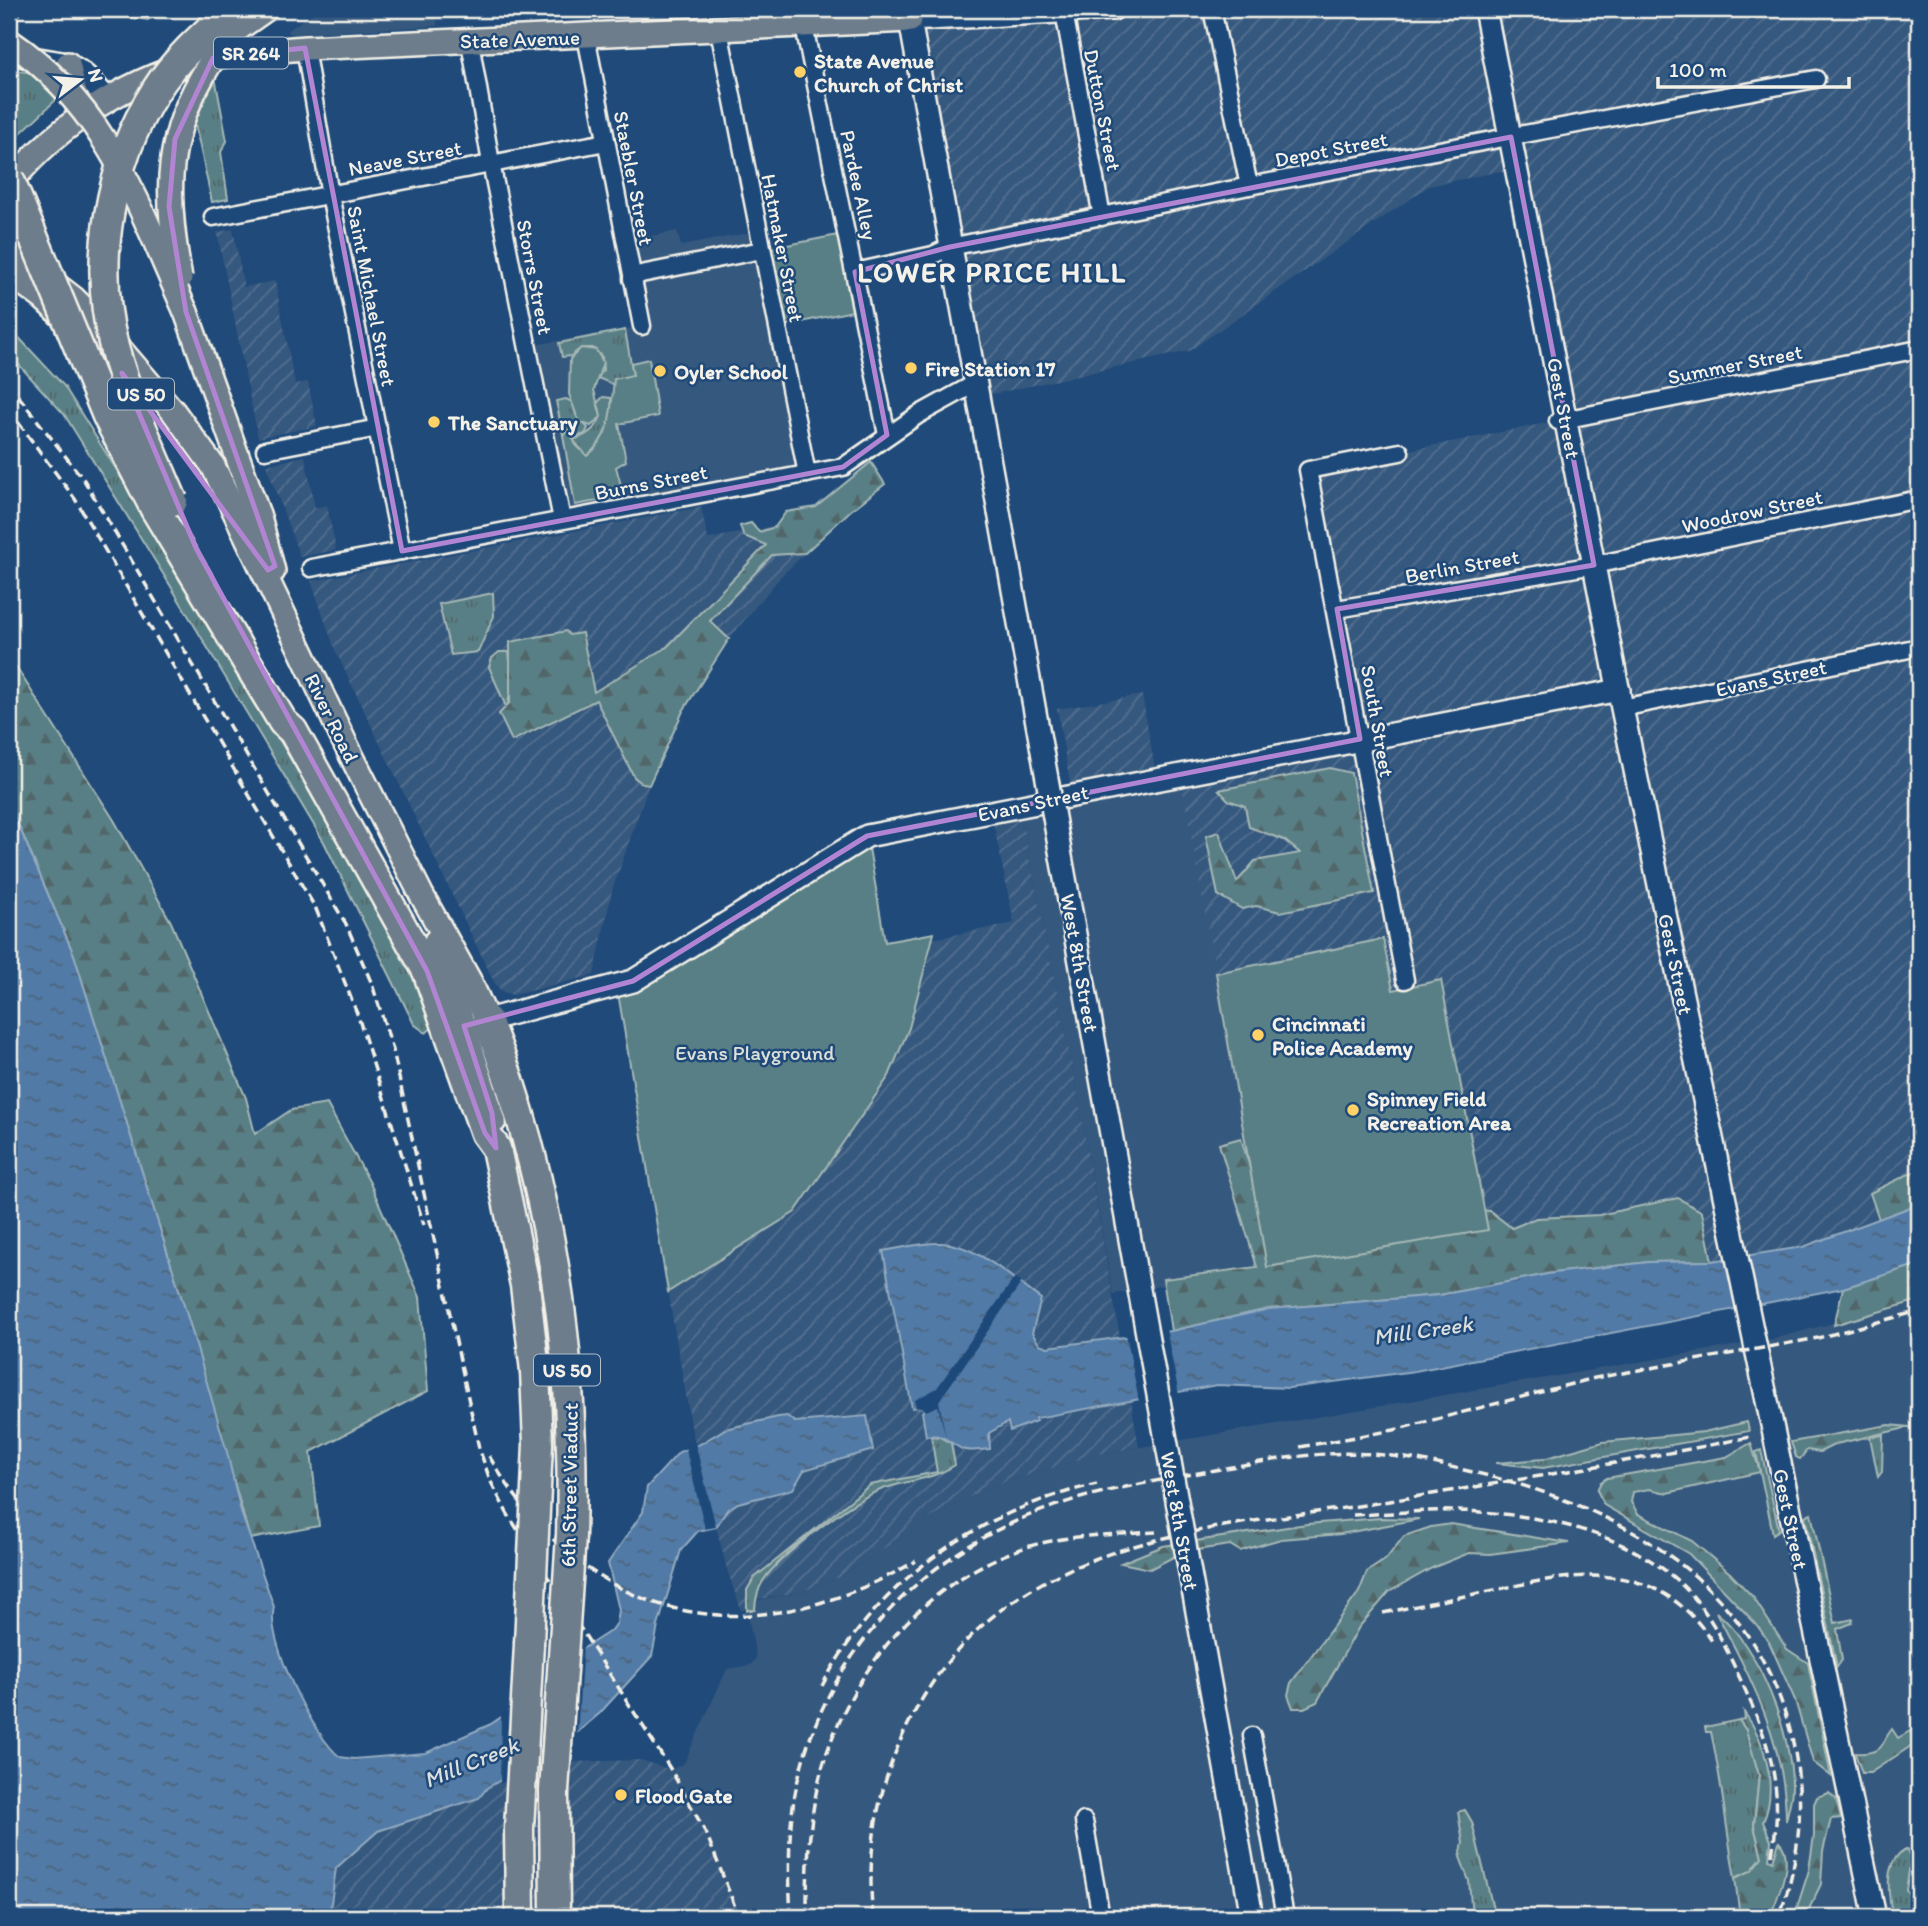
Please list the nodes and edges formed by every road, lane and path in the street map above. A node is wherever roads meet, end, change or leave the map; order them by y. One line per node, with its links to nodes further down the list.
1 (266, 9): 7 (main road)
2 (1113, 9): 5 (street, State Avenue)
3 (1212, 9): 24 (street)
4 (1486, 9): 19 (street, Gest Street)
5 (1064, 12): 6 (street, State Avenue); 26 (street, Dutton Street)
6 (909, 14): 8 (main road, State Avenue / SR 264); 28 (street, West 8th Street)
7 (234, 16): 34 (main road, bridge); 45 (highway, bridge)
8 (804, 26): 9 (main road, State Avenue / SR 264); 31 (street, Pardee Alley)
9 (719, 30): 10 (main road, State Avenue / SR 264); 30 (street, Hatmaker Street)
10 (586, 36): 12 (main road, State Avenue / SR 264); 20 (street, Staebler Street)
11 (9, 41): 34 (main road, bridge)
12 (470, 42): 13 (main road, State Avenue / SR 264); 21 (street, Storrs Street)
13 (305, 48): 17 (main road, State Avenue / SR 264); 25 (street, Saint Michael Street)
14 (9, 55): 15 (street)
15 (68, 64): 17 (street); 18 (main road)
16 (1816, 79): 19 (street, Depot Street)
17 (106, 99): 18 (main road, State Avenue / SR 264)
18 (80, 117): 23 (main road, State Avenue / SR 264)
19 (1511, 137): 24 (street, Depot Street); 38 (street, Gest Street)
20 (606, 142): 21 (street, Neave Street); 33 (street, Staebler Street)
21 (491, 163): 25 (street, Neave Street); 46 (street, Storrs Street)
22 (9, 178): 45 (highway, bridge)
23 (9, 184)
24 (1249, 186): 26 (street, Depot Street)
25 (330, 195): 27 (street, Neave Street); 39 (street, Saint Michael Street)
26 (1102, 217): 28 (street, Depot Street)
27 (214, 218)
28 (950, 247): 31 (street, Depot Street); 37 (street, West 8th Street)
29 (9, 249): 47 (main road, River Road / US 50)
30 (762, 250): 33 (street); 43 (street, Hatmaker Street)
31 (855, 272): 40 (street, Pardee Alley)
32 (9, 273): 47 (main road, River Road / US 50)
33 (632, 279): 35 (street, Staebler Street)
34 (186, 312): 52 (main road)
35 (642, 326)
36 (1919, 349): 38 (street, Summer Street)
37 (977, 391): 40 (street, Burns Street); 65 (street, West 8th Street, bridge)
38 (1562, 420): 49 (street, Gest Street)
39 (378, 428): 41 (street); 48 (street, Saint Michael Street)
40 (887, 435): 43 (street, Burns Street)
41 (265, 450)
42 (1400, 452): 51 (street, South Street)
43 (807, 474): 46 (street, Burns Street)
44 (1919, 499): 49 (street, Woodrow Street)
45 (164, 505): 59 (highway)
46 (562, 520): 48 (street, Burns Street)
47 (246, 540): 52 (main road, River Road / US 50)
48 (402, 551): 50 (street, Burns Street)
49 (1594, 565): 51 (street, Berlin Street); 54 (street, Gest Street)
50 (311, 568)
51 (1336, 608): 55 (street, South Street)
52 (286, 621): 56 (main road, River Road / US 50)
53 (1919, 648): 54 (street, Evans Street)
54 (1621, 699): 55 (street, Evans Street); 67 (street, Gest Street)
55 (1360, 738): 57 (street, South Street); 58 (street, Evans Street)
56 (421, 894): 58 (main road, River Road / US 50); 59 (main road, River Road / US 50)
57 (1405, 980)
58 (487, 1020): 59 (highway, 6th Street Viaduct / US 50)
59 (496, 1111): 62 (highway, 6th Street Viaduct / US 50, bridge); 63 (highway, 6th Street Viaduct / US 50, bridge)
60 (1252, 1736): 66 (street)
61 (1084, 1821): 64 (street)
62 (520, 1917)
63 (555, 1917)
64 (1101, 1917)
65 (1252, 1917)
66 (1285, 1917)
67 (1875, 1917)

